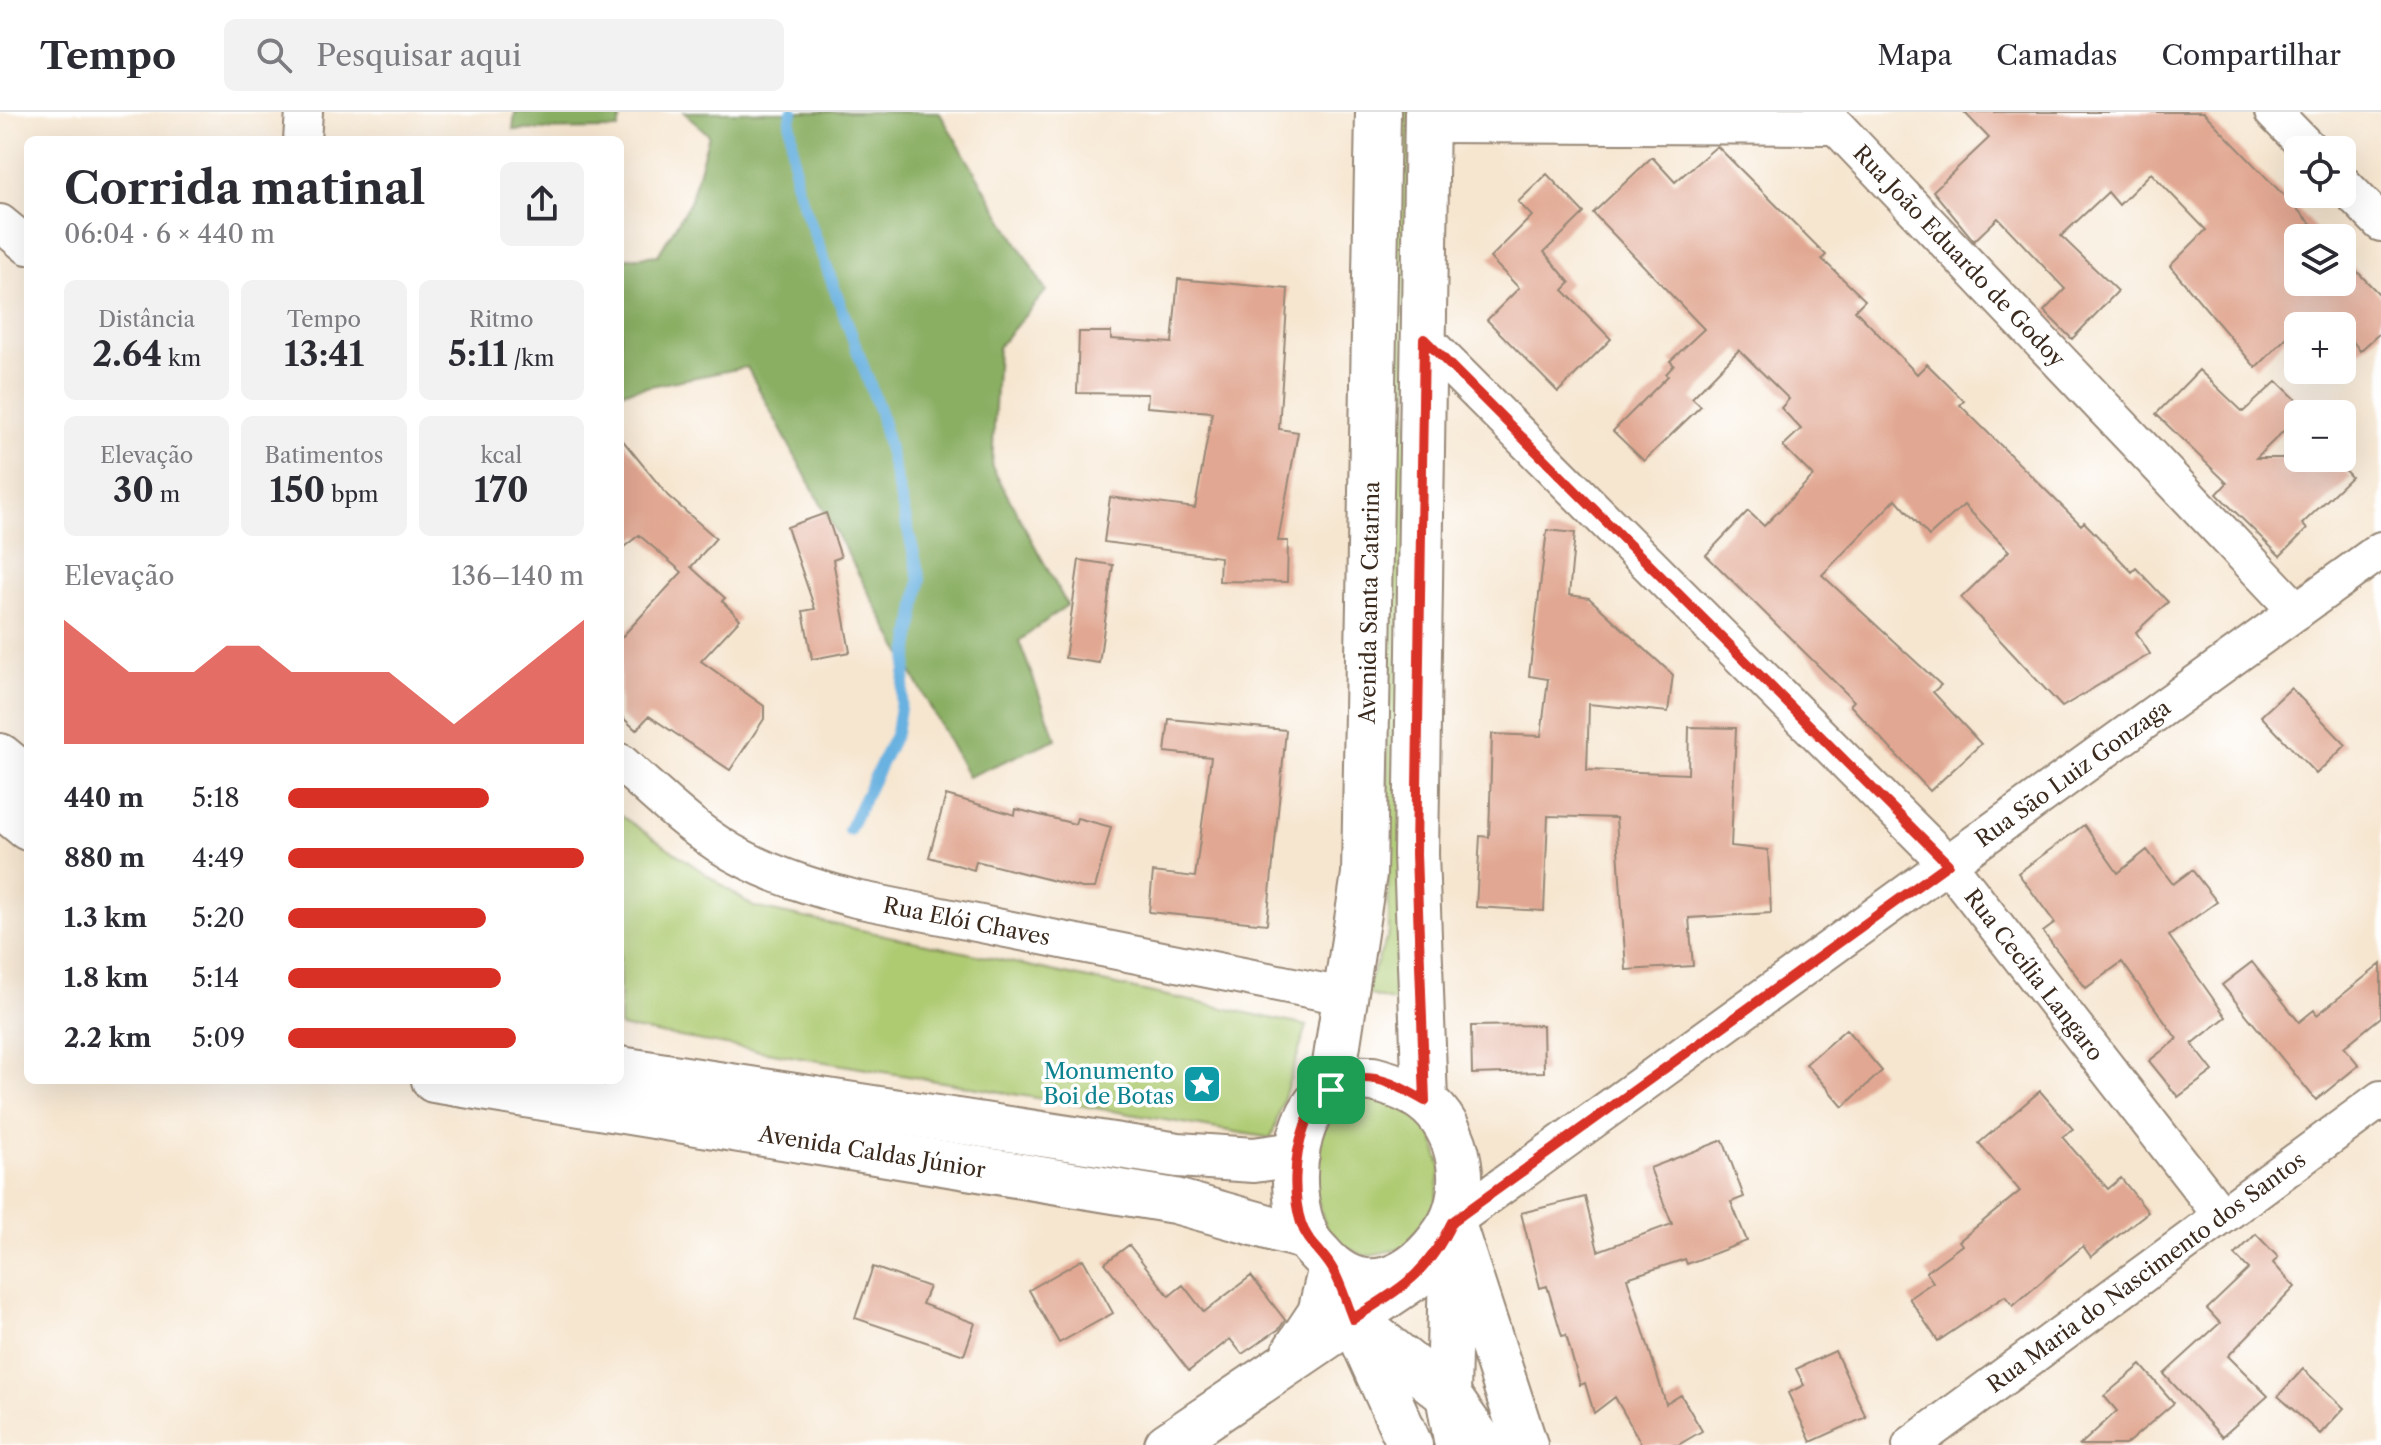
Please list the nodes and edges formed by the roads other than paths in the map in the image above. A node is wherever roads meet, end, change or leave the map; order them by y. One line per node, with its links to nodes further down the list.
1 (304, 112): 6 (street)
2 (1378, 112): 21 (main road, Avenida Santa Catarina)
3 (2273, 112): 7 (street)
4 (1427, 118): 5 (street, Rua João Eduardo de Godoy); 12 (main road)
5 (1836, 119): 14 (street, Rua João Eduardo de Godoy)
6 (302, 136)
7 (2296, 136)
8 (2356, 197): 10 (street)
9 (0, 223): 11 (street)
10 (2381, 223)
11 (24, 243)
12 (1424, 339): 20 (street, Rua Cecília Langaro); 26 (main road)
13 (2381, 550): 14 (street, Rua São Luiz Gonzaga)
14 (2297, 611): 20 (street, Rua São Luiz Gonzaga)
15 (0, 756): 17 (main road)
16 (624, 766): 21 (street, Rua Elói Chaves)
17 (24, 776)
18 (0, 805): 19 (main road)
19 (24, 825)
20 (1948, 864): 28 (street, Rua Cecília Langaro); 29 (street, Rua São Luiz Gonzaga)
21 (1348, 997): 24 (main road, Avenida Santa Catarina)
22 (624, 1070): 27 (main road, Avenida Caldas Júnior)
23 (458, 1084): 30 (main road, Avenida Caldas Júnior)
24 (1331, 1090): 26 (main road); 27 (main road)
25 (2381, 1099): 28 (street, Rua Maria do Nascimento dos Santos)
26 (1425, 1101): 29 (main road)
27 (1297, 1154): 30 (main road)
28 (2222, 1216): 39 (street, Rua Maria do Nascimento dos Santos)
29 (1452, 1222): 30 (main road); 31 (main road); 33 (main road); 38 (main road)
30 (1319, 1253): 31 (main road); 32 (main road)
31 (1353, 1319): 32 (main road); 33 (main road); 35 (main road)
32 (1282, 1366): 34 (main road)
33 (1448, 1395): 36 (main road); 37 (main road)
34 (1167, 1445)
35 (1410, 1445)
36 (1457, 1445)
37 (1483, 1445)
38 (1525, 1445)
39 (1911, 1445)

